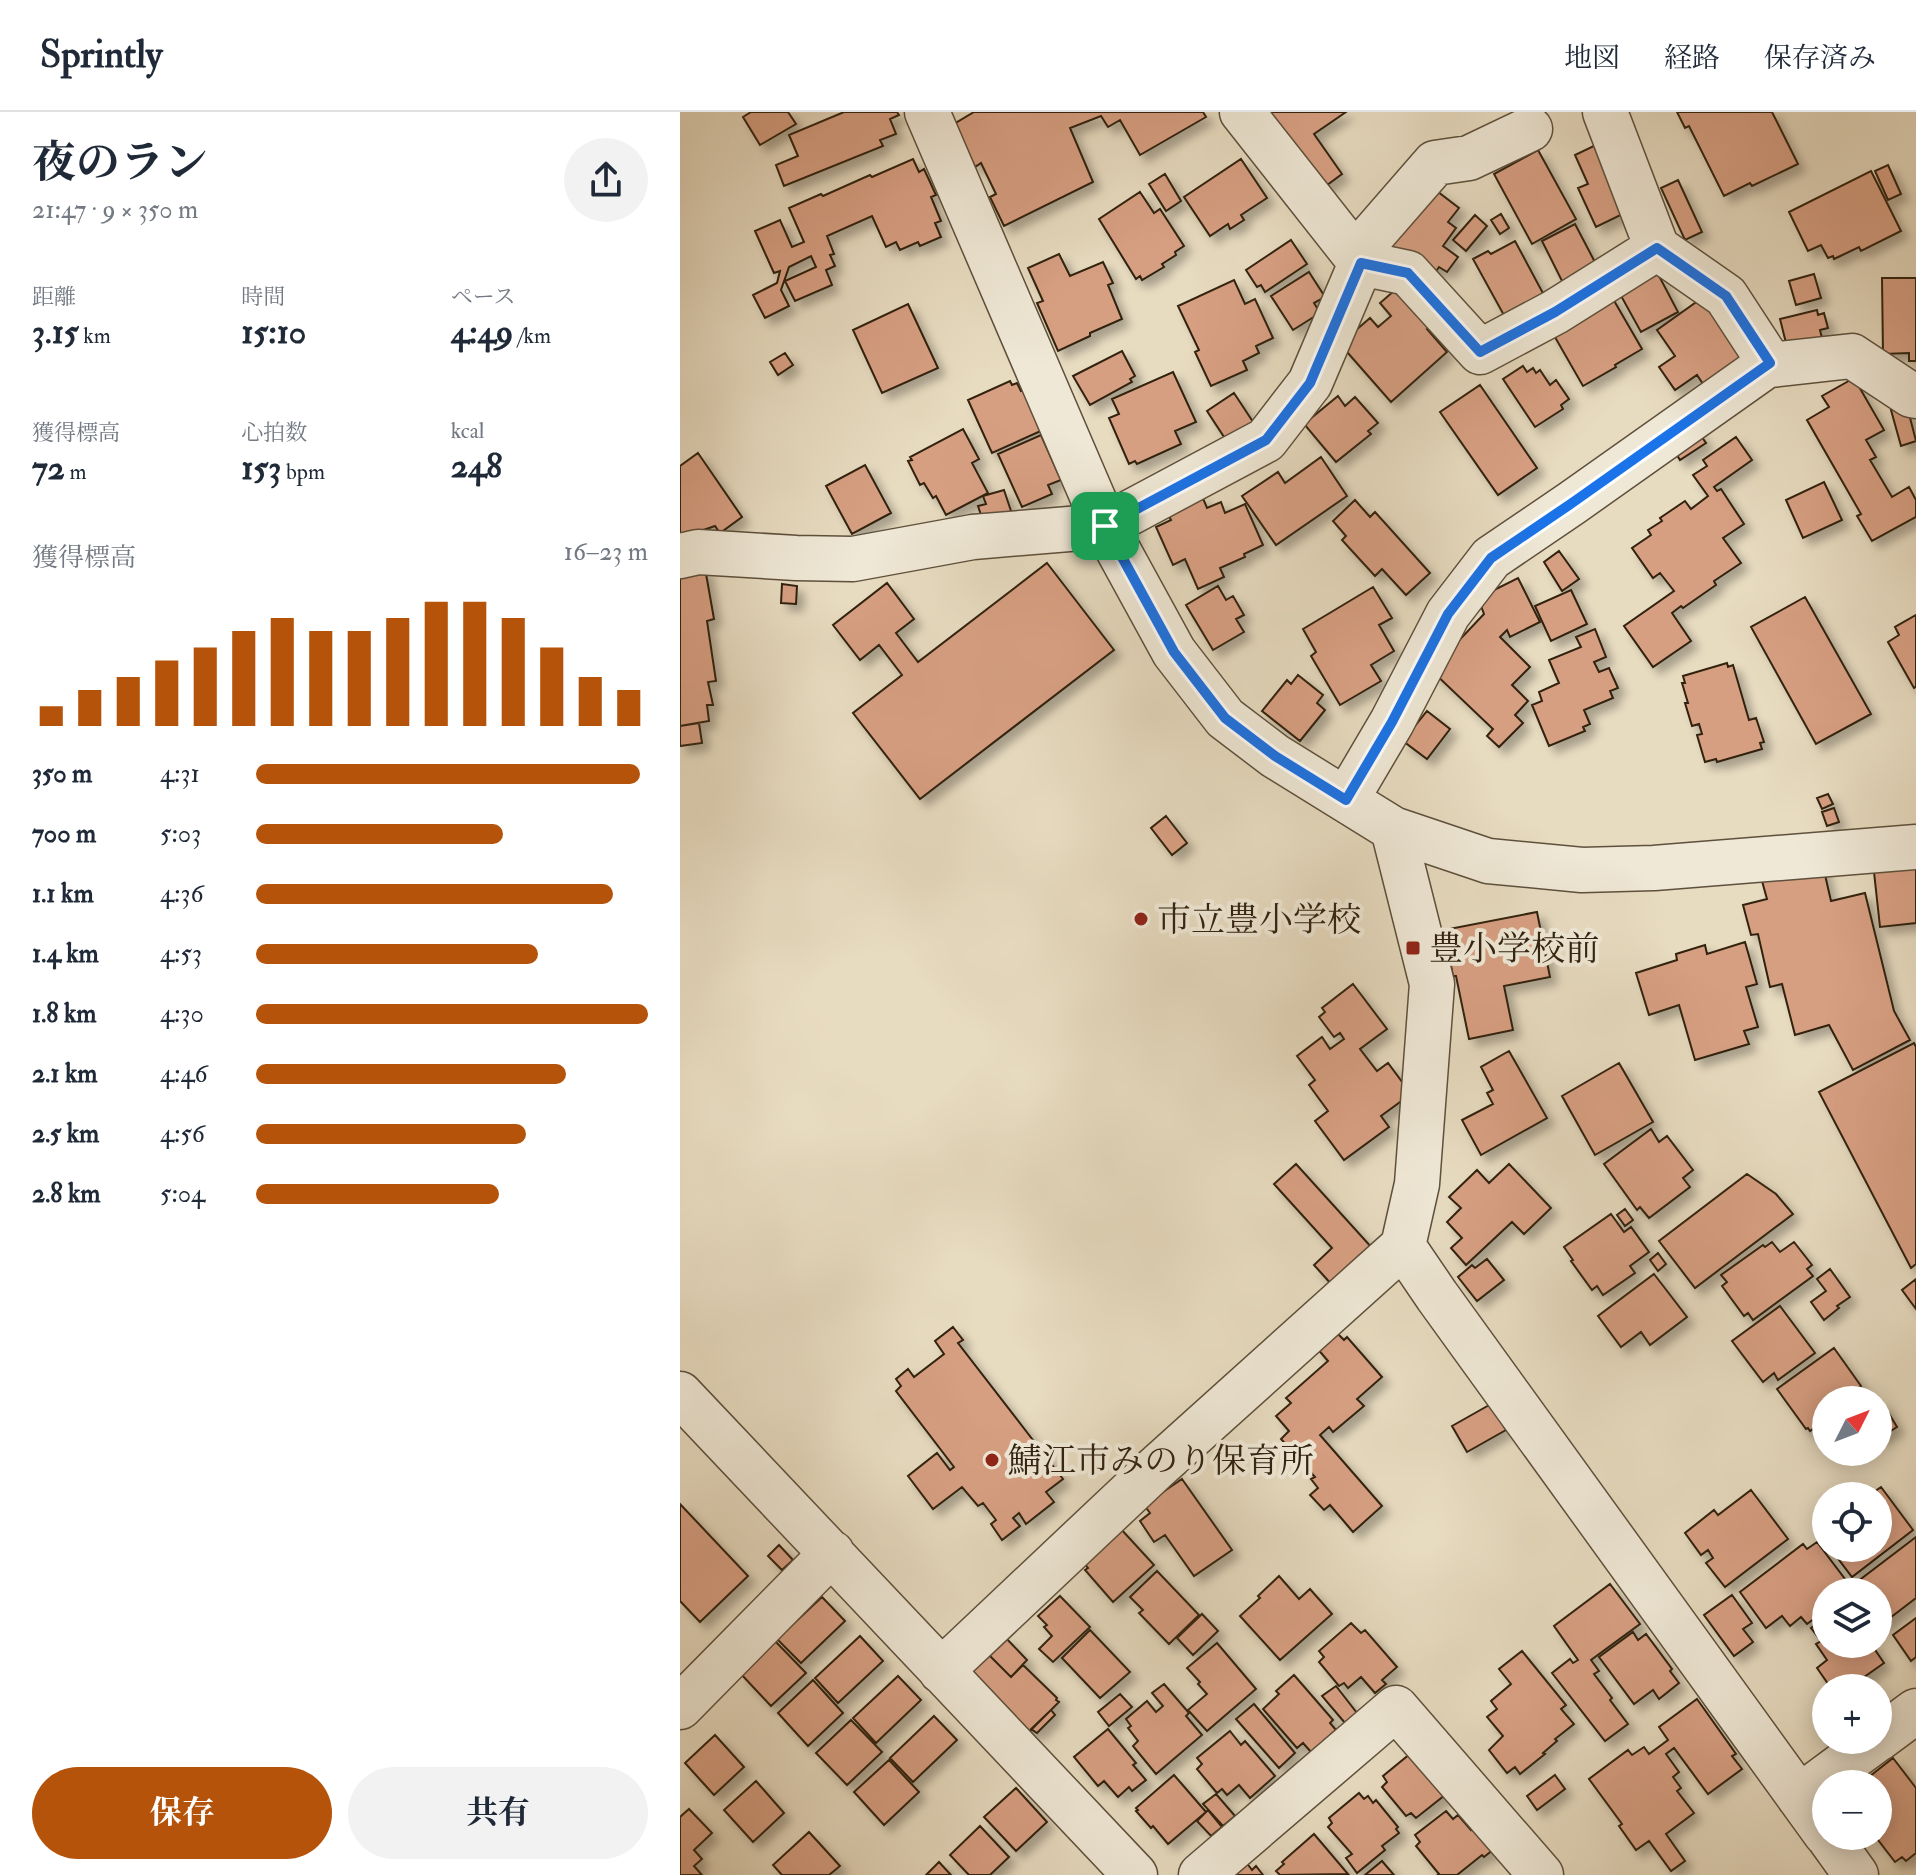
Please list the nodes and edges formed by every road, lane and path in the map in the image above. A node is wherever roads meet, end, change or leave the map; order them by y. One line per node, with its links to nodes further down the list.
1 (927, 112): 9 (street)
2 (1242, 112): 6 (street)
3 (1605, 112): 5 (street)
4 (1535, 118): 6 (street)
5 (1657, 248): 6 (street); 7 (street)
6 (1358, 259): 9 (street)
7 (1770, 363): 8 (street); 11 (street)
8 (1916, 396)
9 (1105, 526): 10 (street); 11 (street)
10 (680, 556)
11 (1346, 800): 12 (street)
12 (1393, 829): 13 (street); 14 (street)
13 (1916, 847)
14 (1403, 1246): 17 (street); 22 (street)
15 (680, 1394): 16 (street)
16 (832, 1553): 17 (street); 18 (street)
17 (941, 1671): 25 (street)
18 (680, 1707)
19 (1916, 1711): 20 (street)
20 (1892, 1728)
21 (1857, 1754): 22 (street)
22 (1799, 1797): 23 (street)
23 (1812, 1815)
24 (1838, 1850): 28 (street)
25 (1135, 1875)
26 (1201, 1875): 27 (street)
27 (1541, 1875)
28 (1856, 1875)

